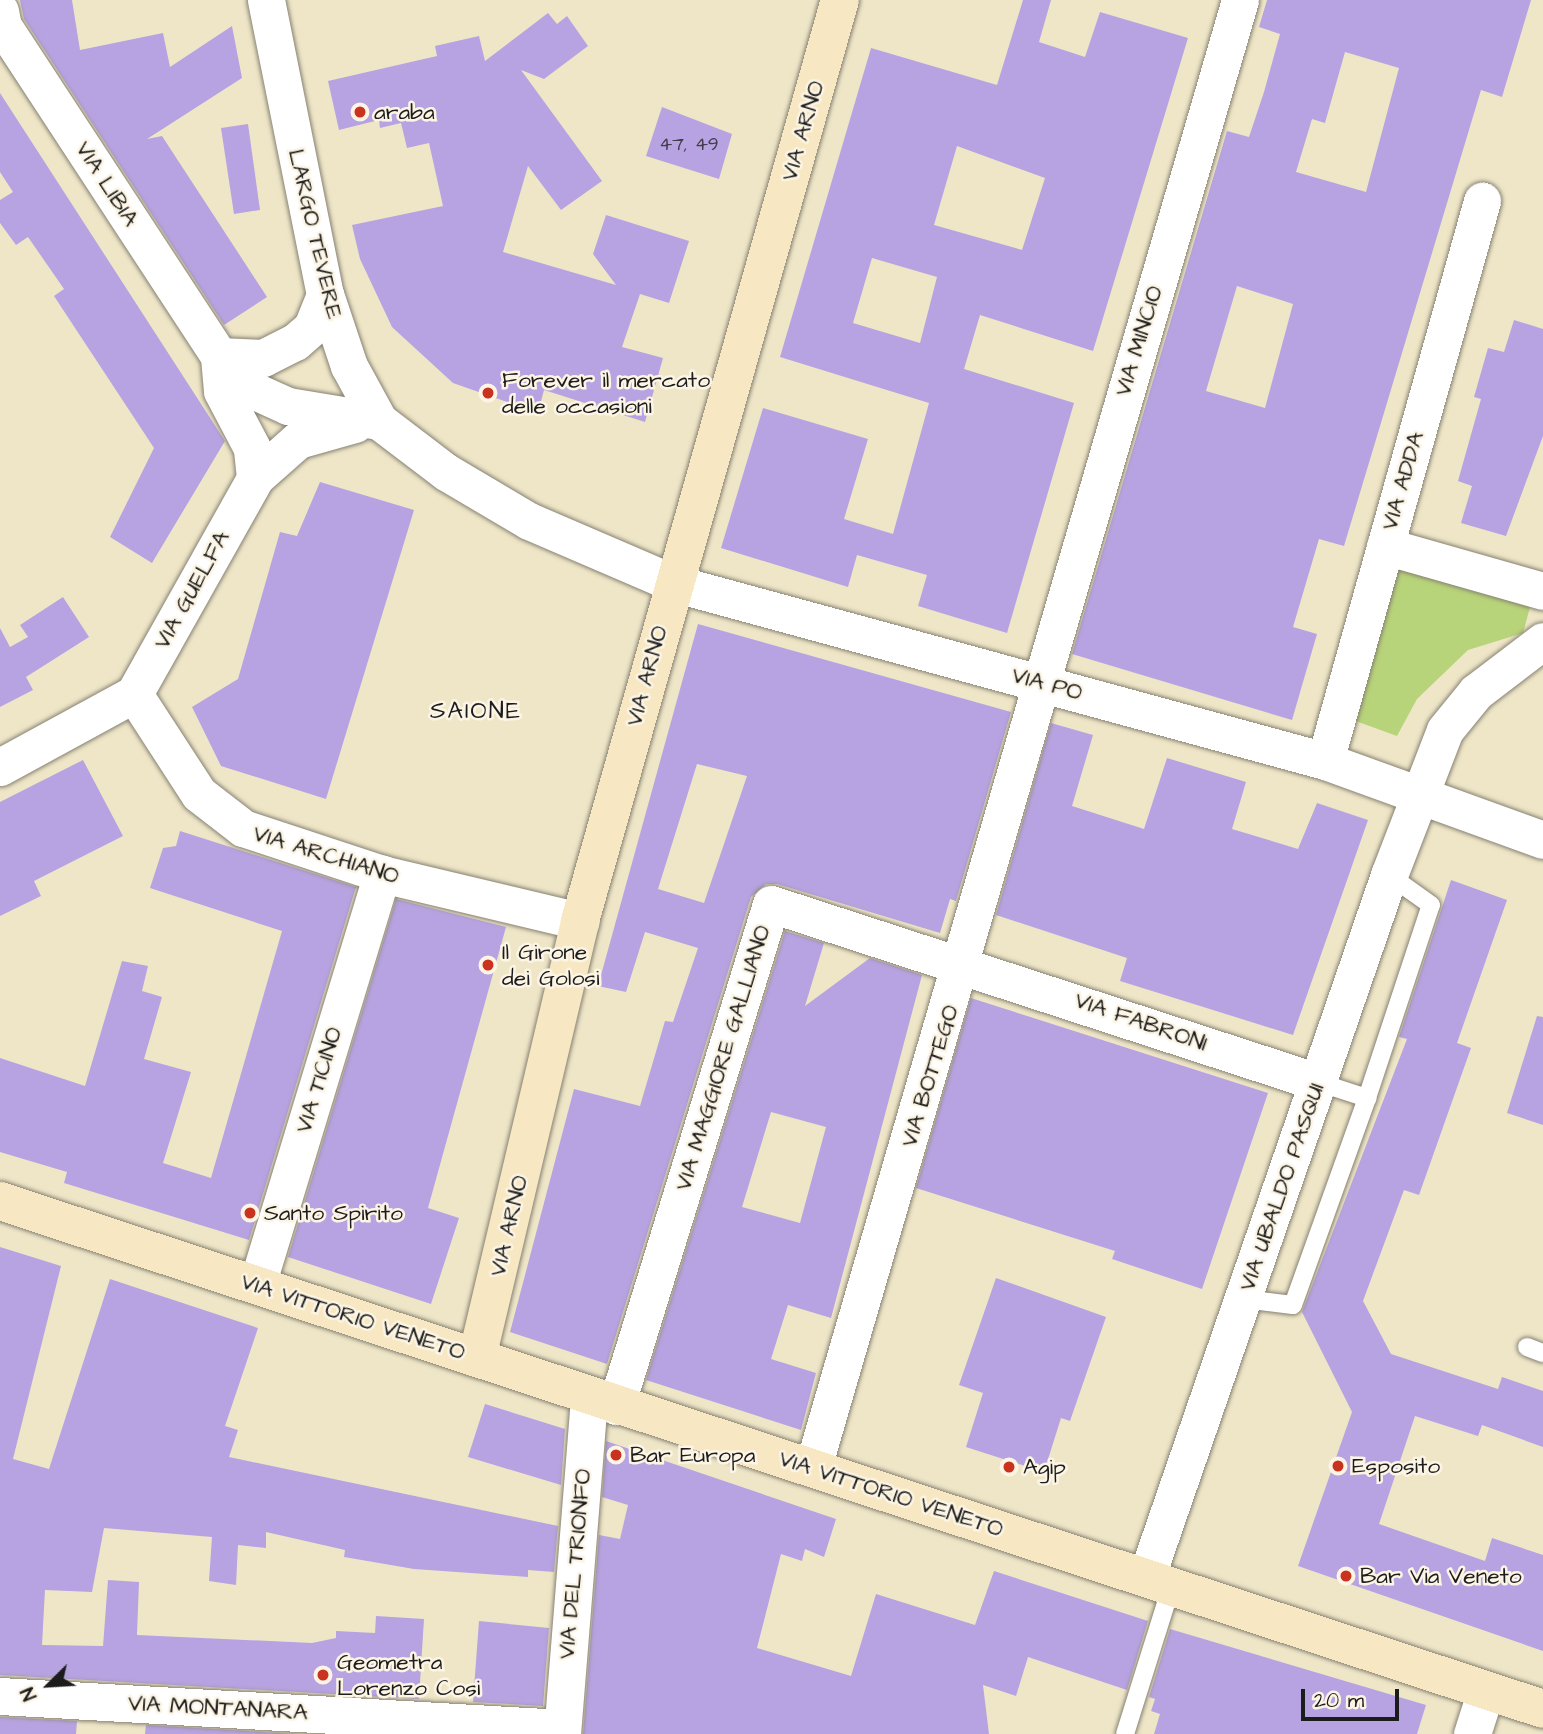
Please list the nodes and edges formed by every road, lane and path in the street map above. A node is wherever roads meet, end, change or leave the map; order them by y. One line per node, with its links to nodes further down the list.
1 (266, 0): 6 (street, LARGO TEVERE)
2 (840, 0): 12 (main road, VIA ARNO)
3 (1240, 0): 15 (street, VIA MINCIO)
4 (0, 11): 7 (street, VIA LIBIA)
5 (1482, 201): 11 (street, VIA ADDA)
6 (325, 294): 7 (street); 8 (street, LARGO TEVERE)
7 (219, 356): 8 (street, VIA LIBIA); 10 (street, VIA LIBIA)
8 (379, 421): 9 (street, LARGO TEVERE); 10 (street, VIA GUELFA)
9 (411, 447): 12 (street, VIA PO)
10 (255, 478): 16 (street, VIA GUELFA)
11 (1385, 546): 13 (street); 17 (street, VIA ADDA)
12 (673, 583): 15 (street, VIA PO); 23 (main road, VIA ARNO)
13 (1543, 591)
14 (1543, 641): 19 (street, VIA UBALDO PASQUI)
15 (1038, 682): 17 (street, VIA PO); 24 (street, VIA BOTTEGO)
16 (134, 694): 18 (street); 21 (street, VIA ARCHIANO)
17 (1325, 761): 19 (street, VIA PO)
18 (0, 767)
19 (1418, 796): 20 (street, VIA PO); 22 (street, VIA UBALDO PASQUI)
20 (1543, 840)
21 (382, 874): 23 (street, VIA ARCHIANO); 28 (street, VIA TICINO)
22 (1389, 876): 25 (street, VIA UBALDO PASQUI); 26 (lane)
23 (580, 921): 30 (main road, VIA ARNO)
24 (965, 962): 25 (street, VIA FABRONI); 31 (street, VIA MAGGIORE GALLIANO); 32 (street, VIA BOTTEGO)
25 (1318, 1082): 26 (lane); 29 (street, VIA UBALDO PASQUI)
26 (1367, 1098): 29 (lane)
27 (0, 1201): 28 (main road, VIA VITTORIO VENETO)
28 (257, 1285): 30 (main road, VIA VITTORIO VENETO)
29 (1244, 1299): 33 (street, VIA UBALDO PASQUI)
30 (477, 1358): 31 (main road, VIA VITTORIO VENETO)
31 (602, 1400): 32 (main road, VIA VITTORIO VENETO); 37 (street, VIA DEL TRIONFO)
32 (813, 1467): 33 (main road, VIA VITTORIO VENETO)
33 (1158, 1583): 34 (main road, VIA VITTORIO VENETO); 38 (lane)
34 (1486, 1690): 36 (main road, VIA VITTORIO VENETO); 39 (street)
35 (0, 1696): 37 (street, VIA MONTANARA)
36 (1543, 1709)
37 (562, 1731)
38 (1125, 1734)
39 (1472, 1734)

